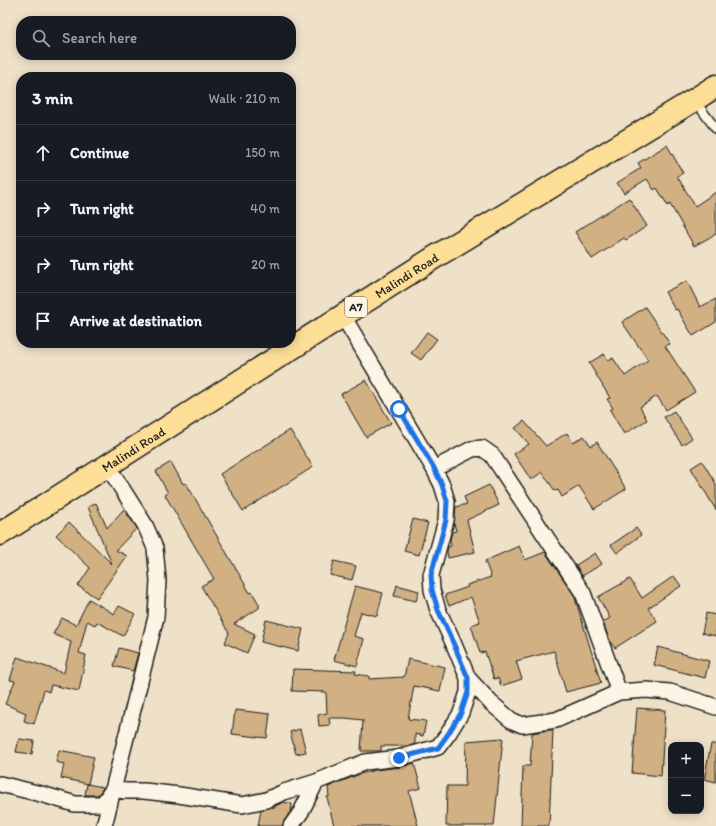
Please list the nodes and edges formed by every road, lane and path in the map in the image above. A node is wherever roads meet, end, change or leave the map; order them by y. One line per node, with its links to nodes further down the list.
1 (716, 86): 2 (highway, Malindi Road / A7)
2 (694, 100): 3 (lane); 5 (highway, Malindi Road / A7)
3 (713, 117): 4 (lane)
4 (716, 128)
5 (342, 316): 6 (highway, Malindi Road / A7); 9 (street)
6 (296, 345)
7 (292, 348): 8 (highway, Malindi Road / A7)
8 (107, 465): 10 (highway, Malindi Road / A7); 16 (street)
9 (434, 468): 11 (street); 12 (street)
10 (0, 534)
11 (468, 678): 12 (street); 14 (street)
12 (619, 692): 13 (street)
13 (716, 707)
14 (316, 782): 16 (street); 18 (street)
15 (0, 784): 16 (street)
16 (113, 789): 17 (street)
17 (104, 826)
18 (291, 826)

